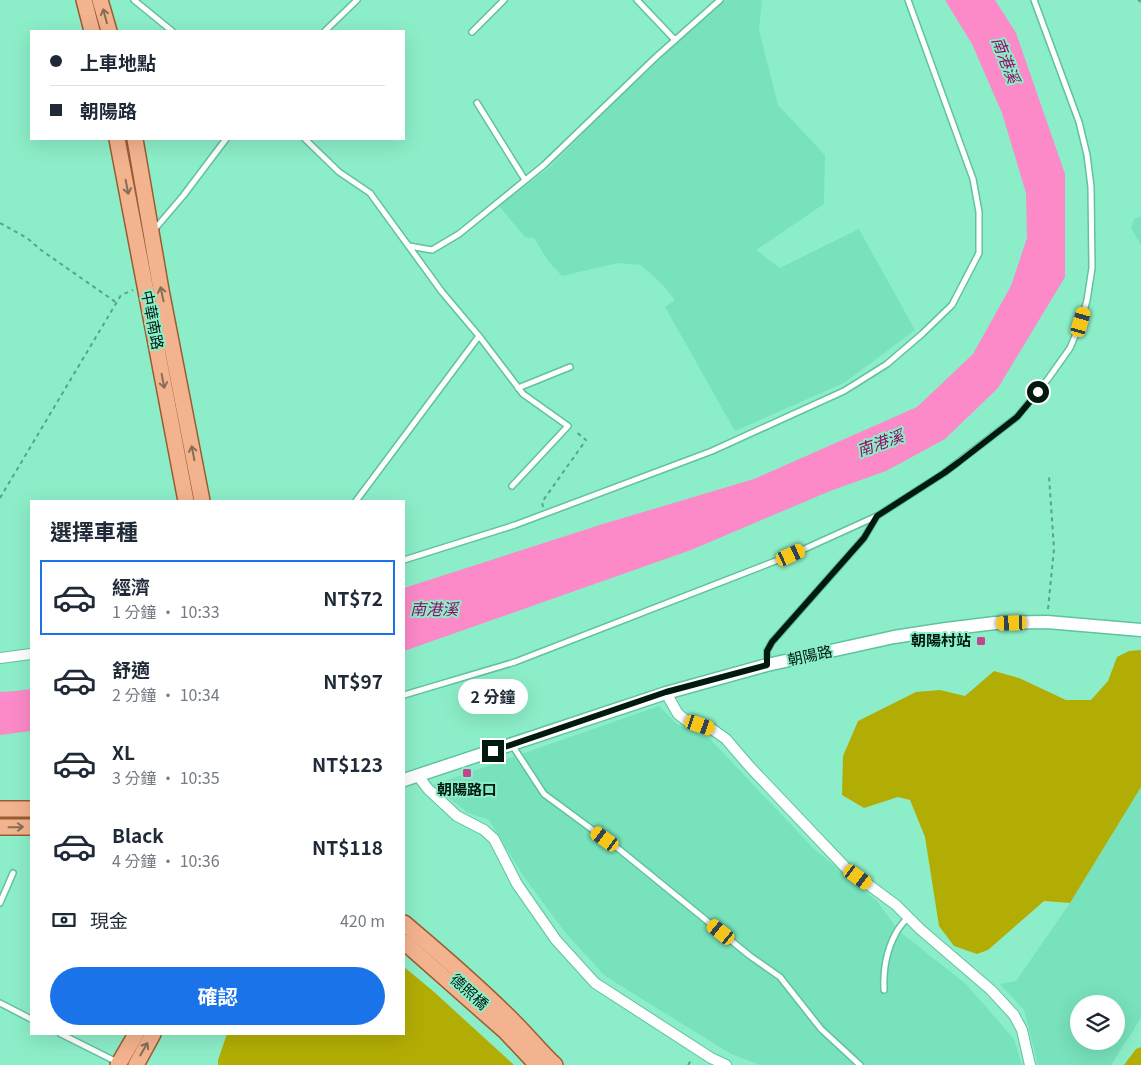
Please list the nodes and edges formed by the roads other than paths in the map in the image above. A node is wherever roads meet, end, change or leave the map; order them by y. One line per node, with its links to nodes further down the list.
1 (84, 0): 10 (main road)
2 (100, 0): 11 (main road, one-way to 2)
3 (134, 0): 12 (lane)
4 (357, 0): 13 (lane)
5 (504, 0): 14 (lane)
6 (637, 0): 15 (lane)
7 (720, 0): 15 (lane)
8 (908, 0): 32 (lane)
9 (1034, 0): 31 (lane)
10 (92, 30)
11 (109, 30)
12 (171, 30)
13 (326, 30)
14 (472, 32)
15 (675, 40): 21 (lane)
16 (477, 103): 21 (lane)
17 (117, 140): 28 (main road, 中華南路, one-way to 28)
18 (135, 140): 22 (main road, 中華南路)
19 (225, 140): 22 (lane)
20 (306, 140): 23 (lane)
21 (525, 180): 23 (lane)
22 (152, 233): 29 (main road, 中華南路, one-way to 22)
23 (409, 246): 24 (lane)
24 (479, 336): 26 (lane); 30 (lane)
25 (570, 367): 26 (lane)
26 (518, 388): 27 (lane)
27 (512, 486)
28 (186, 500)
29 (202, 500)
30 (357, 500)
31 (877, 516): 36 (lane); 38 (lane)
32 (405, 560)
33 (1141, 630): 36 (street, 朝陽路)
34 (30, 654): 35 (street)
35 (0, 658)
36 (767, 665): 37 (street, 朝陽路)
37 (666, 692): 39 (street, 朝陽路); 52 (street)
38 (405, 695)
39 (511, 745): 40 (street, 朝陽路); 68 (lane)
40 (418, 776): 41 (street, 朝陽路); 67 (street)
41 (405, 780)
42 (0, 800): 43 (main road)
43 (30, 800)
44 (0, 809): 45 (main road)
45 (30, 809)
46 (0, 815): 47 (main road)
47 (30, 815)
48 (30, 826): 49 (main road, one-way to 48)
49 (0, 827)
50 (13, 873): 51 (lane)
51 (0, 903)
52 (908, 916): 57 (lane); 69 (street)
53 (405, 924): 63 (main road)
54 (405, 935): 63 (main road, 德照橋)
55 (405, 943): 63 (main road, 德照橋)
56 (405, 953): 63 (main road)
57 (884, 990)
58 (0, 1003): 59 (lane)
59 (30, 1018)
60 (63, 1035): 64 (lane)
61 (135, 1035): 64 (main road)
62 (152, 1035): 65 (main road, one-way to 62)
63 (534, 1056): 66 (main road)
64 (120, 1064)
65 (136, 1065)
66 (555, 1065)
67 (726, 1065)
68 (860, 1065)
69 (1030, 1065)

